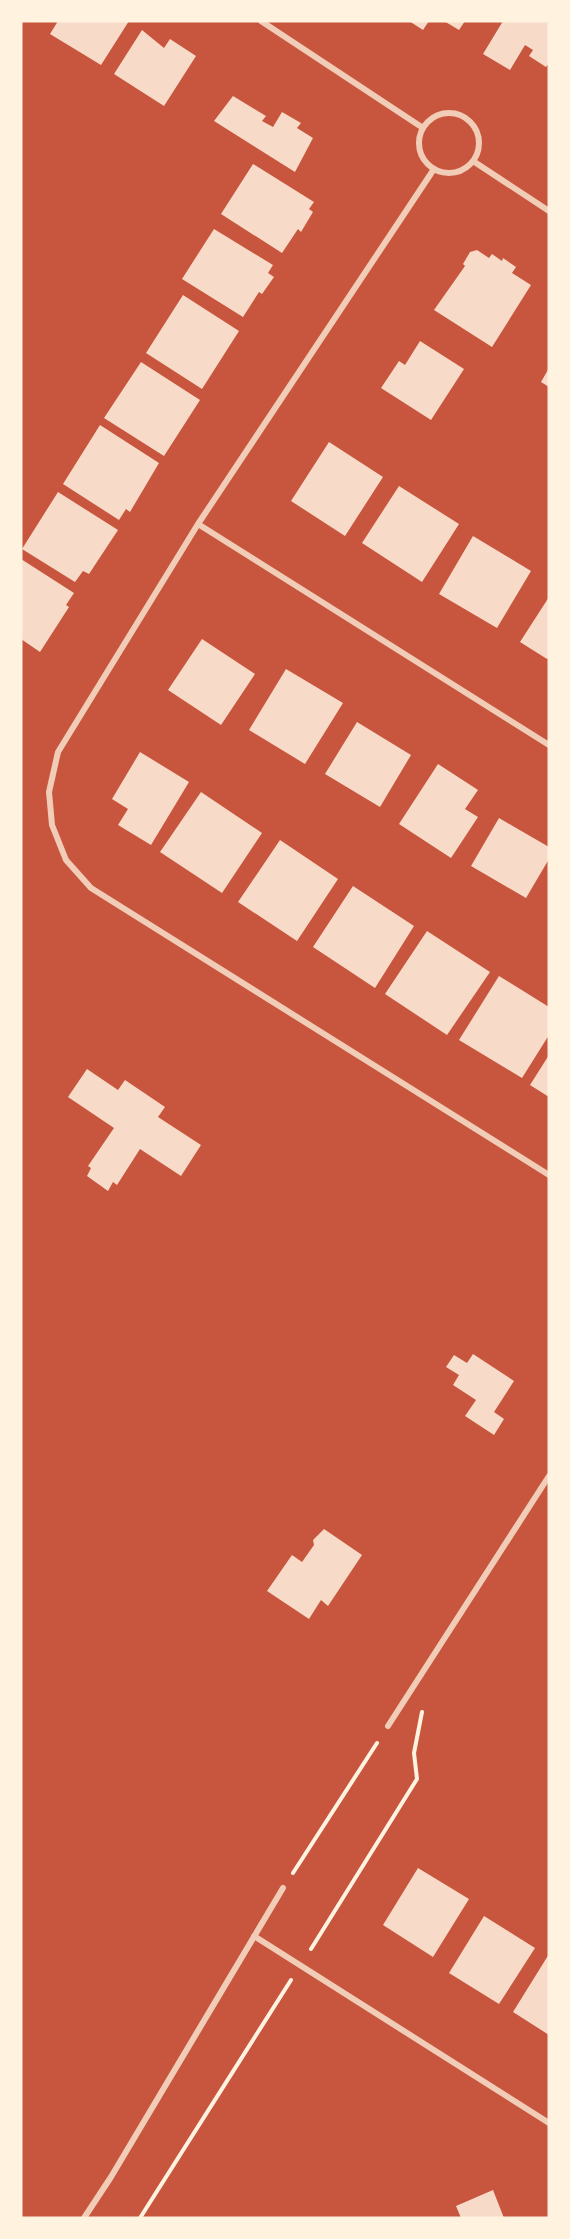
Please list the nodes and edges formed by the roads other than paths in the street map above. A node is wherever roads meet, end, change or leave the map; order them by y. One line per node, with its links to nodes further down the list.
1 (261, 21): 2 (street)
2 (423, 128): 3 (street); 4 (street)
3 (473, 161): 4 (street); 5 (street)
4 (434, 169): 6 (street)
5 (549, 211)
6 (198, 524): 7 (street); 8 (street)
7 (549, 745)
8 (549, 1174)
9 (549, 1476): 10 (street)
10 (388, 1726)
11 (283, 1888): 12 (street)
12 (254, 1936): 13 (street); 14 (street)
13 (549, 2123)
14 (84, 2218)

